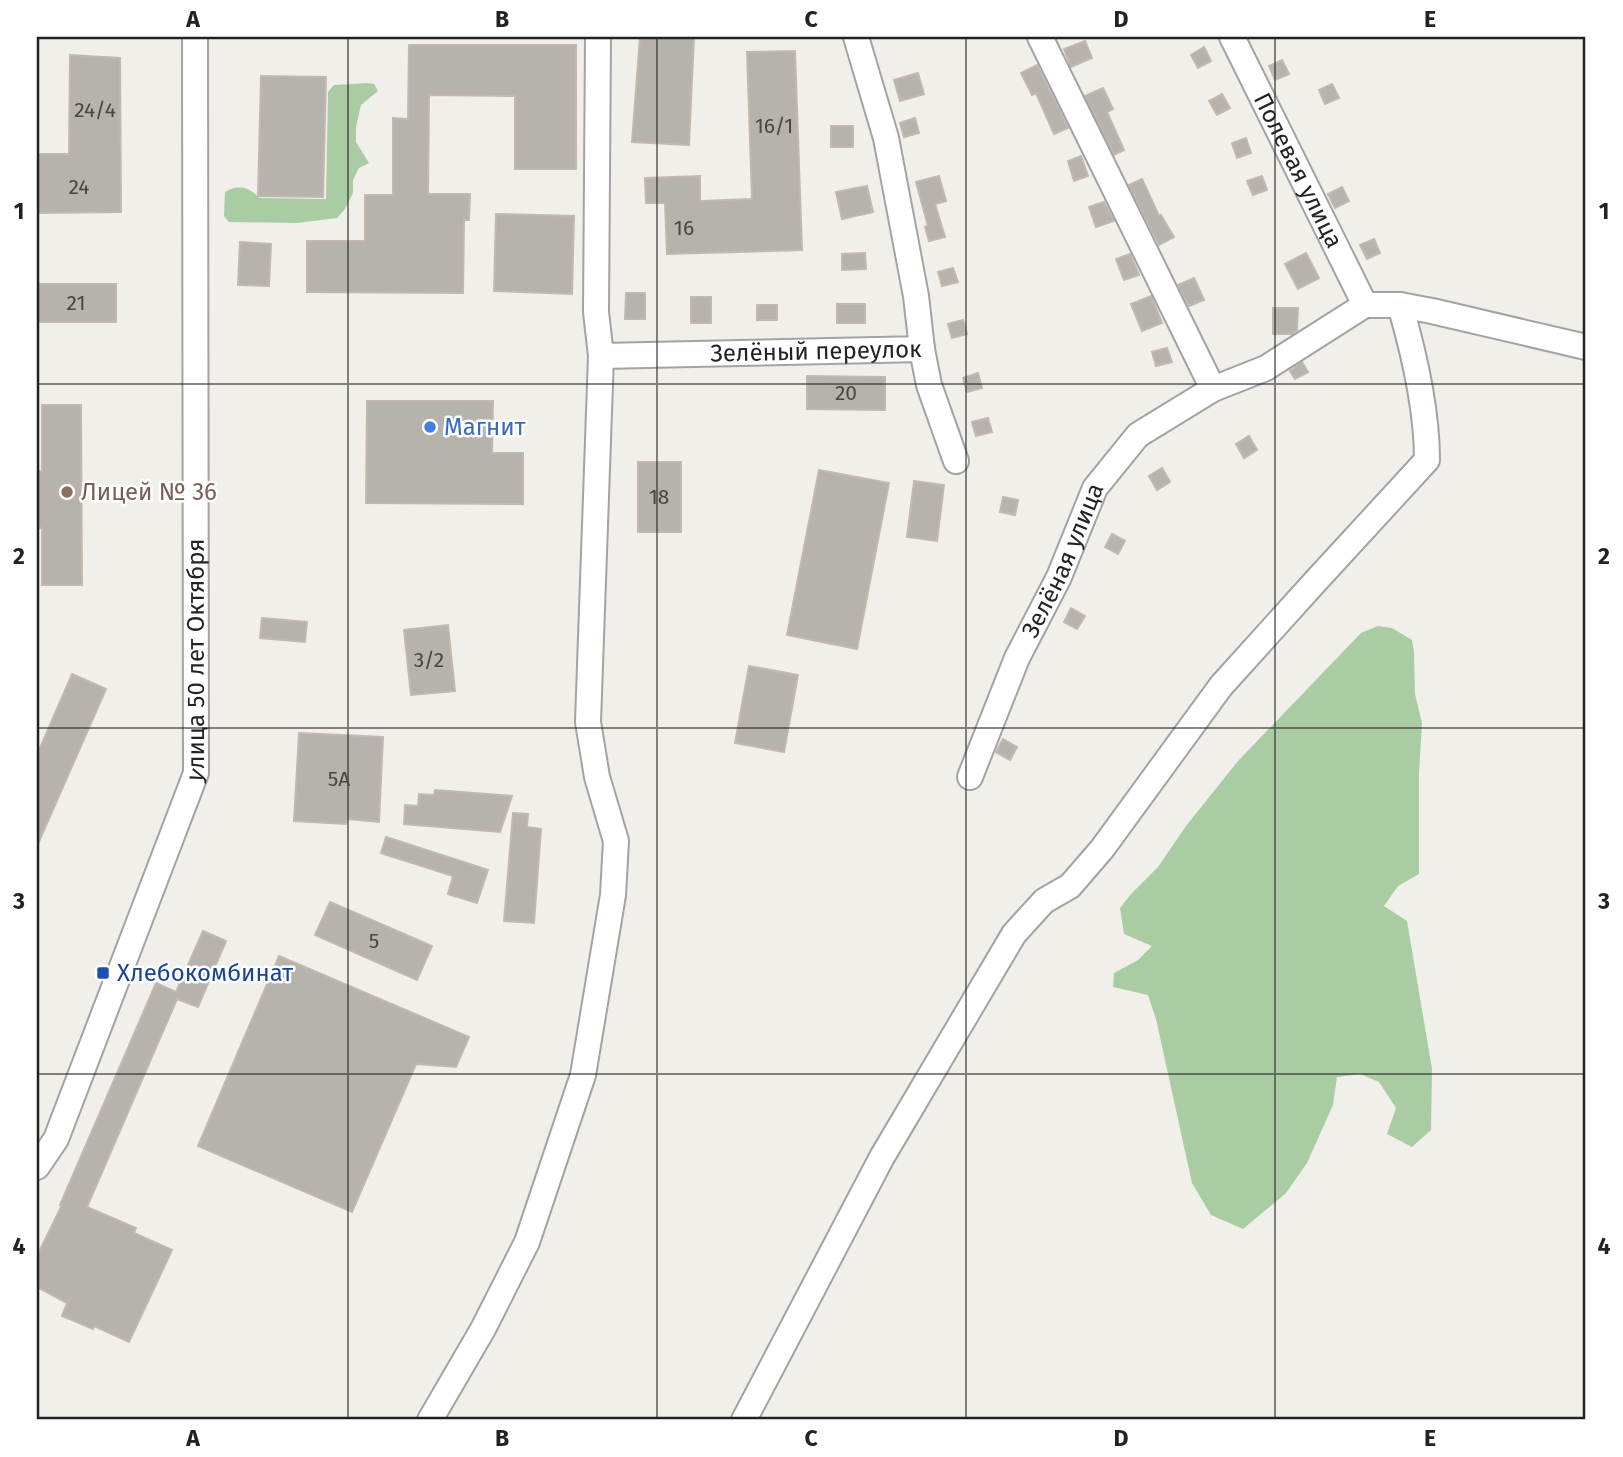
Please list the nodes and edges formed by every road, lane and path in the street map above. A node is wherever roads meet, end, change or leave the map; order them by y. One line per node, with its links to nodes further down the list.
1 (195, 37): 14 (street, улица 50 лет Октября)
2 (598, 37): 10 (street)
3 (856, 37): 9 (street, Зелёный переулок)
4 (1040, 37): 11 (street)
5 (1232, 37): 6 (street, Полевая улица)
6 (1365, 305): 7 (street); 11 (street, Зелёная улица)
7 (1400, 305): 8 (street); 16 (street)
8 (1586, 347)
9 (922, 349): 10 (street, Зелёный переулок); 12 (street)
10 (600, 356): 15 (street)
11 (1213, 390): 13 (street, Зелёная улица)
12 (956, 461)
13 (970, 777)
14 (37, 1167)
15 (430, 1420)
16 (744, 1420)

